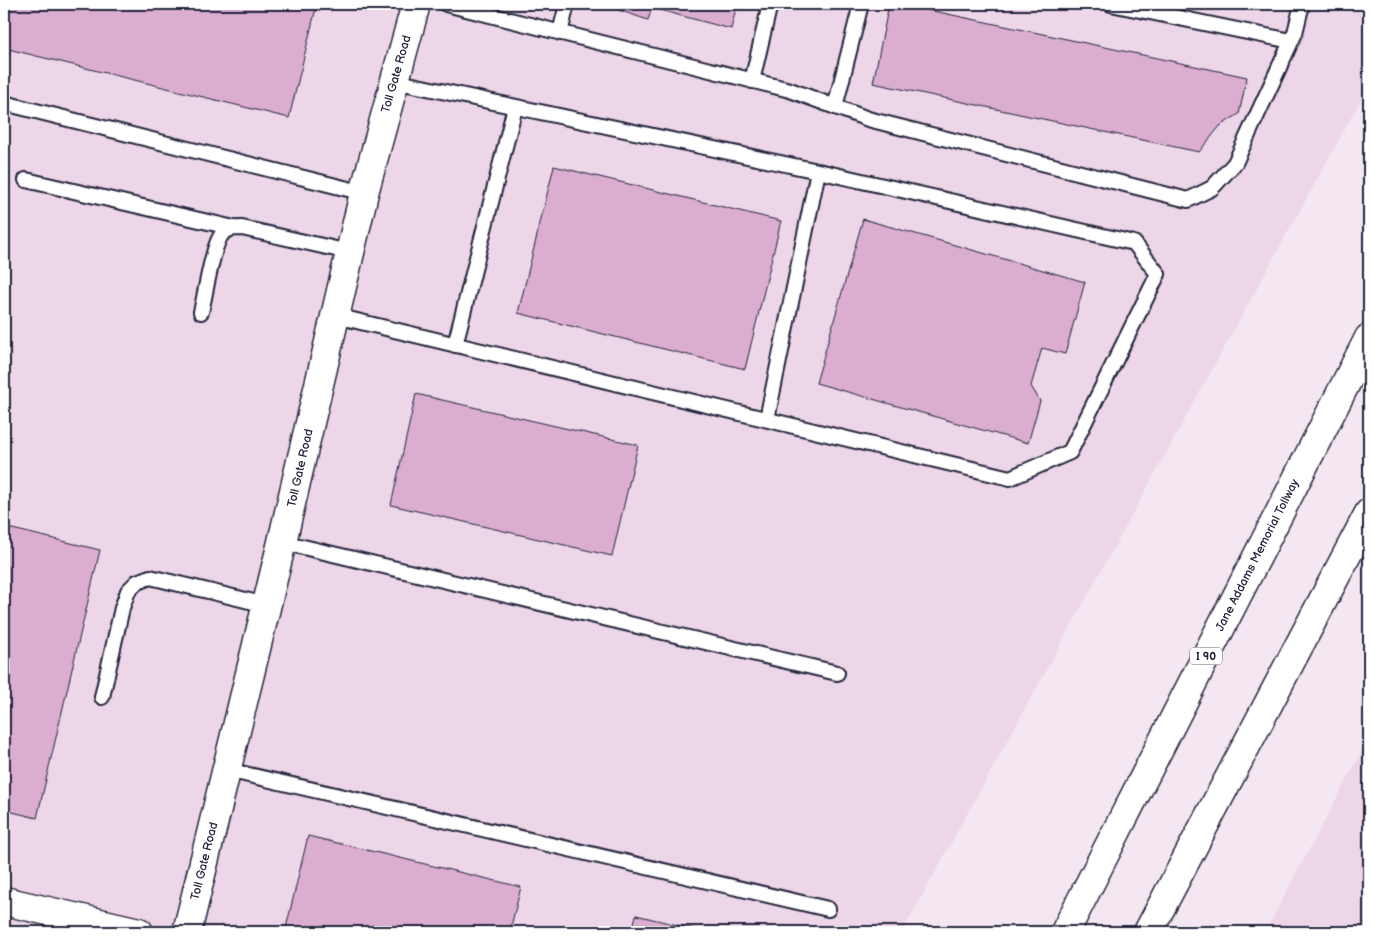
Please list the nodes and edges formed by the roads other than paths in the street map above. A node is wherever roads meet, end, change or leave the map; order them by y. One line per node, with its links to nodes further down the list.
1 (416, 4): 12 (main road, Toll Gate Road)
2 (446, 4): 8 (lane)
3 (567, 4): 9 (lane)
4 (770, 4): 11 (lane)
5 (861, 4): 15 (lane)
6 (1111, 4): 10 (lane)
7 (1302, 4): 10 (lane)
8 (489, 9): 9 (lane)
9 (560, 33): 11 (lane)
10 (1291, 41): 15 (lane)
11 (752, 80): 15 (lane)
12 (394, 81): 14 (lane); 18 (main road, Toll Gate Road)
13 (4, 103): 18 (lane)
14 (515, 107): 16 (lane); 25 (lane)
15 (835, 107)
16 (818, 172): 27 (lane); 27 (lane)
17 (26, 180): 19 (lane)
18 (364, 193): 20 (main road, Toll Gate Road)
19 (234, 228): 20 (lane); 21 (lane)
20 (349, 252): 22 (main road, Toll Gate Road)
21 (201, 312)
22 (336, 316): 25 (lane); 29 (main road, Toll Gate Road)
23 (1369, 324): 26 (main road)
24 (1369, 338): 26 (main road, Jane Addams Memorial Tollway / I 90)
25 (455, 345): 27 (lane)
26 (1347, 379): 38 (main road, Jane Addams Memorial Tollway / I 90)
27 (767, 420)
28 (1369, 512): 39 (main road)
29 (282, 542): 30 (main road, Toll Gate Road); 31 (lane)
30 (266, 605): 32 (lane); 33 (main road, Toll Gate Road)
31 (837, 673)
32 (102, 697)
33 (227, 770): 35 (lane); 37 (main road, Toll Gate Road)
34 (4, 901): 36 (main road)
35 (828, 909)
36 (139, 932)
37 (187, 932)
38 (1064, 932)
39 (1148, 932)

